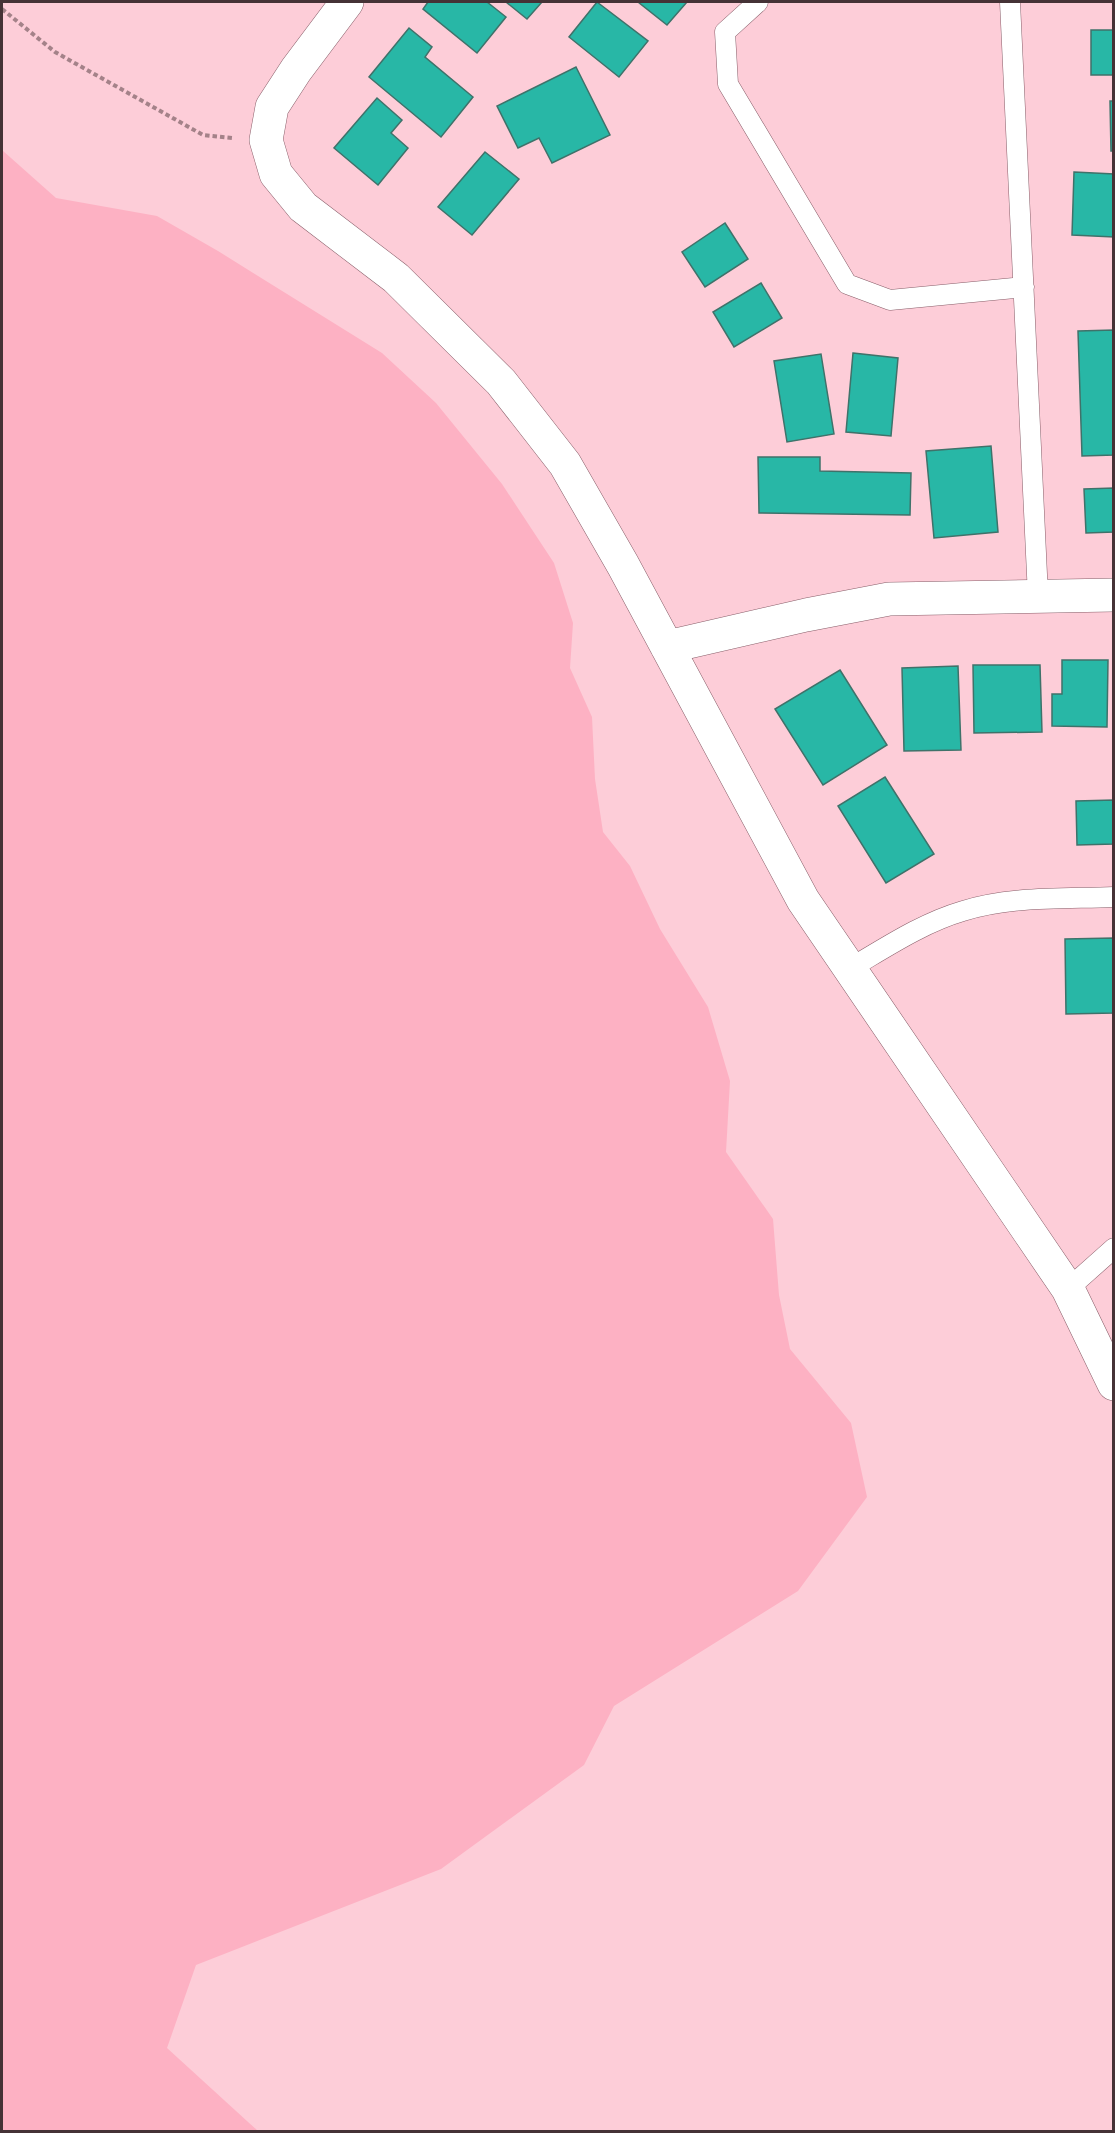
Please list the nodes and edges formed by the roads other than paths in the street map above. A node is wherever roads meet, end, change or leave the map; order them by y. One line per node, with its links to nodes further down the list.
1 (347, 2): 7 (street)
2 (758, 2): 4 (lane)
3 (1010, 2): 4 (lane)
4 (1024, 287): 6 (lane)
5 (1113, 595): 6 (street)
6 (1038, 596): 7 (street)
7 (667, 647): 9 (street)
8 (1113, 897): 9 (lane)
9 (849, 969): 11 (street)
10 (1113, 1248): 11 (lane)
11 (1068, 1289): 12 (street)
12 (1113, 1384)

